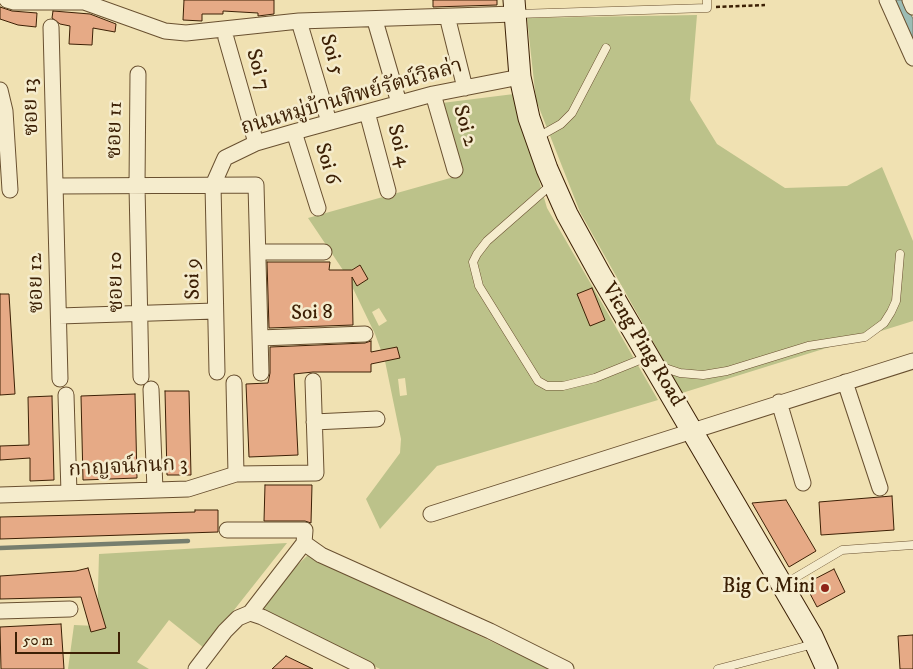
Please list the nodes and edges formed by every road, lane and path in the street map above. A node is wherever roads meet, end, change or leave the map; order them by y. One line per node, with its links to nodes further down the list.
1 (7, 0): 6 (street)
2 (887, 0): 14 (street)
3 (910, 0): 7 (street)
4 (707, 4): 5 (path); 6 (lane)
5 (765, 6)
6 (515, 7): 16 (street, Vieng Ping Road)
7 (913, 7)
8 (376, 24): 20 (street)
9 (448, 24): 17 (street)
10 (51, 27): 29 (street, ซอย 13)
11 (301, 28): 22 (street, Soi 5)
12 (226, 38): 25 (street, Soi 7)
13 (606, 48): 24 (lane)
14 (913, 58)
15 (138, 74): 30 (street, ซอย 11)
16 (520, 77): 17 (street, ถนนหมู่บ้านทิพย์รัตน์วิลล่า); 24 (street, Vieng Ping Road)
17 (466, 88): 19 (street, ถนนหมู่บ้านทิพย์รัตน์วิลล่า)
18 (0, 90): 31 (street)
19 (433, 94): 20 (street, ถนนหมู่บ้านทิพย์รัตน์วิลล่า); 26 (street, Soi 2)
20 (399, 103): 21 (street, ถนนหมู่บ้านทิพย์รัตน์วิลล่า)
21 (367, 112): 22 (street, ถนนหมู่บ้านทิพย์รัตน์วิลล่า); 32 (street, Soi 4)
22 (329, 122): 23 (street, ถนนหมู่บ้านทิพย์รัตน์วิลล่า)
23 (294, 132): 25 (street, ถนนหมู่บ้านทิพย์รัตน์วิลล่า); 33 (street, Soi 6)
24 (536, 138): 27 (street, Vieng Ping Road)
25 (256, 143): 28 (street, ถนนหมู่บ้านทิพย์รัตน์วิลล่า)
26 (455, 170)
27 (553, 183): 43 (street, Vieng Ping Road); 43 (lane)
28 (213, 185): 30 (street); 34 (street, Soi 8); 37 (street, Soi 9)
29 (56, 186): 30 (street); 39 (street, ซอย 12)
30 (137, 186): 38 (street, ซอย 10)
31 (10, 190)
32 (388, 191)
33 (318, 208)
34 (258, 252): 35 (street); 41 (street, Soi 8)
35 (324, 252)
36 (900, 254): 43 (lane)
37 (216, 311): 38 (street); 44 (street, Soi 9)
38 (139, 313): 39 (street); 46 (street, ซอย 10)
39 (59, 316): 47 (street, ซอย 12)
40 (365, 334): 41 (street, Soi 8)
41 (260, 338): 45 (street, Soi 8)
42 (913, 360): 49 (street)
43 (653, 364): 56 (street, Vieng Ping Road)
44 (217, 372)
45 (262, 373)
46 (140, 377)
47 (60, 379)
48 (313, 381): 55 (street)
49 (846, 382): 53 (street); 59 (street)
50 (234, 383): 57 (street)
51 (151, 389): 60 (street)
52 (66, 395): 61 (street)
53 (779, 402): 56 (street); 58 (street)
54 (377, 419): 55 (street)
55 (314, 422): 57 (street, กาญจน์กนก 3)
56 (693, 431): 63 (street); 67 (street, Vieng Ping Road)
57 (236, 474): 60 (street, กาญจน์กนก 3)
58 (803, 484)
59 (880, 488)
60 (155, 490): 61 (street, กาญจน์กนก 3)
61 (69, 493): 62 (street, กาญจน์กนก 3)
62 (0, 494)
63 (431, 514)
64 (227, 530): 65 (street)
65 (304, 543): 70 (street); 74 (street)
66 (913, 545): 67 (lane)
67 (783, 585): 71 (street, Vieng Ping Road)
68 (70, 609): 69 (street)
69 (0, 611)
70 (250, 613): 72 (street); 73 (street)
71 (816, 644): 75 (lane); 76 (street, Vieng Ping Road)
72 (196, 669)
73 (367, 669)
74 (566, 669)
75 (718, 669)
76 (827, 669)

